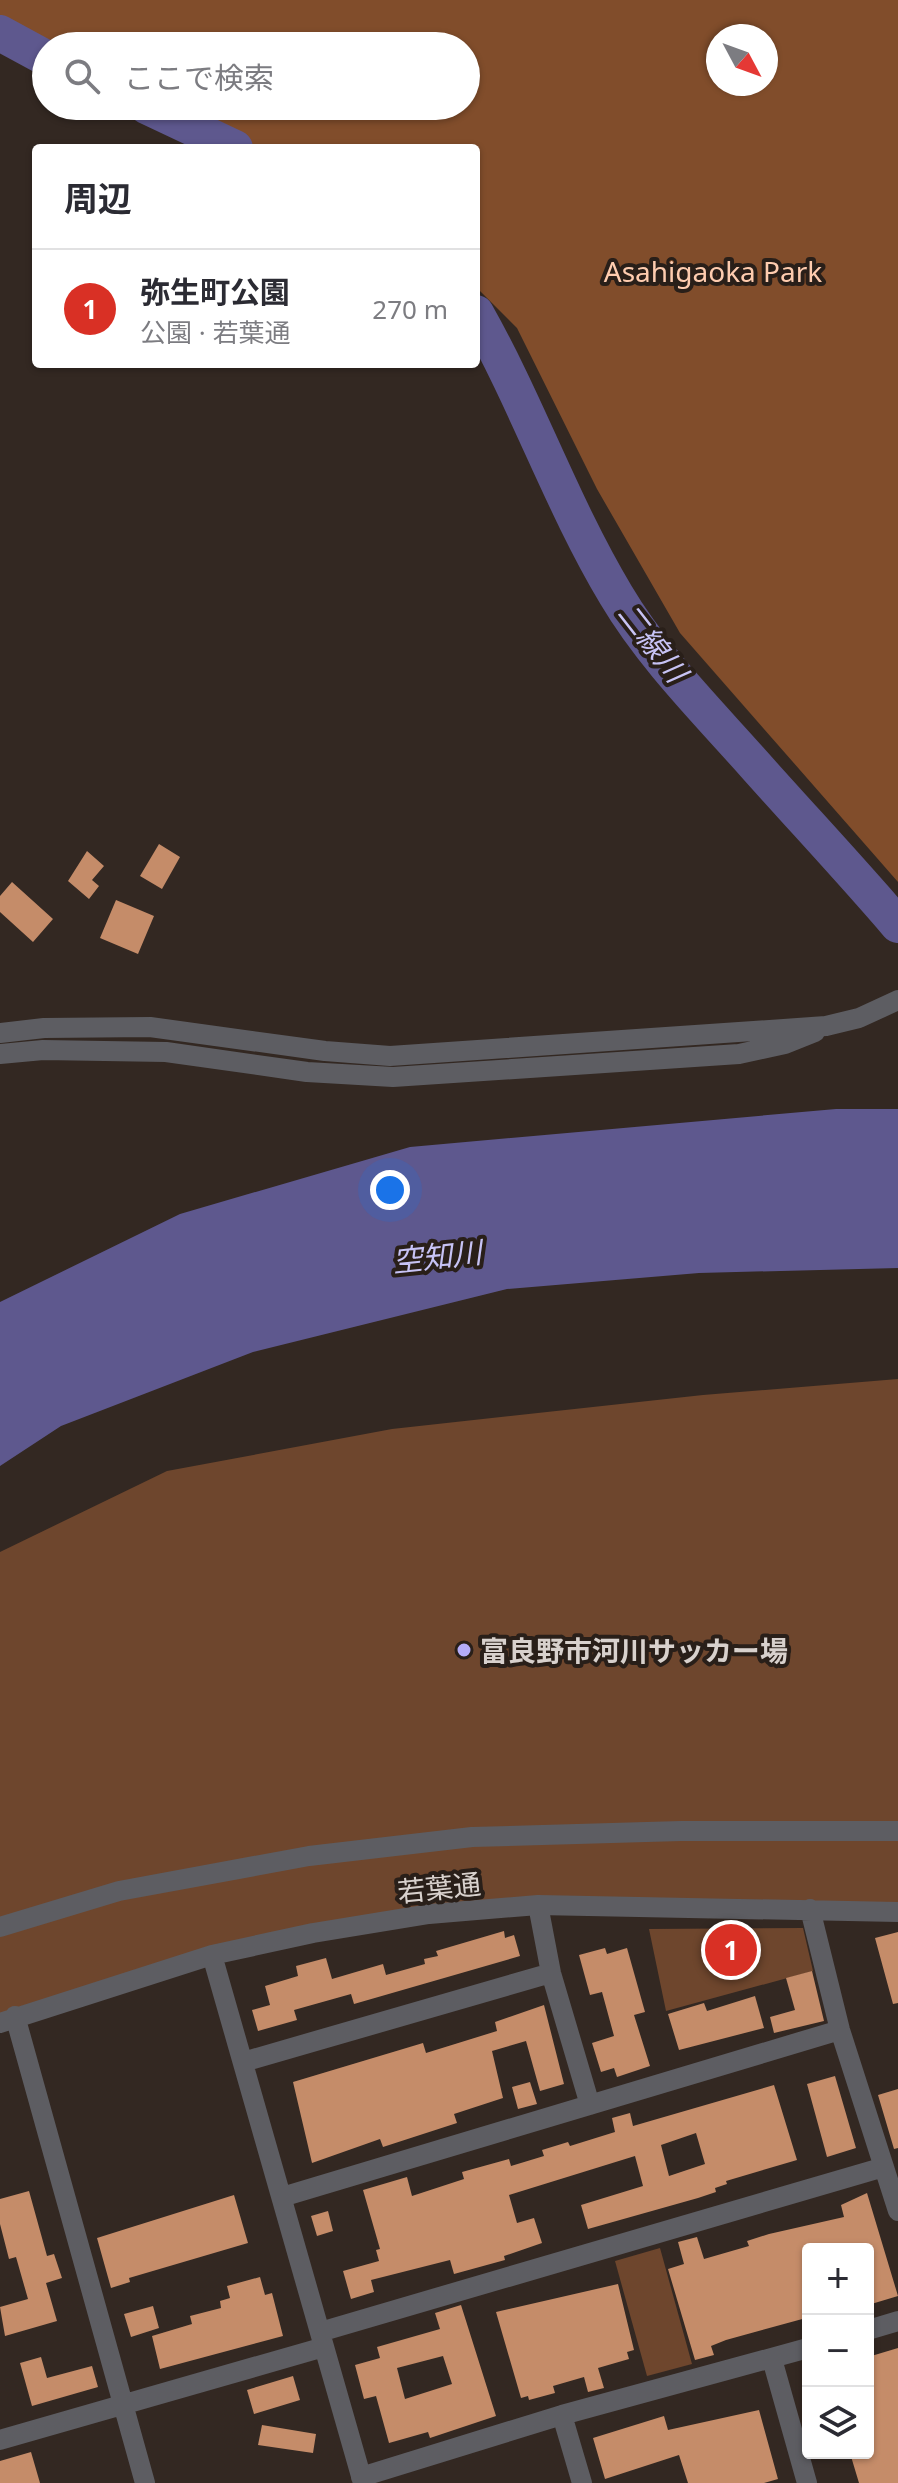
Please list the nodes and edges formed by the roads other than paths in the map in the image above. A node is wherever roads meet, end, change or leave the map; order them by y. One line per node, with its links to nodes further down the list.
1 (898, 1000): 2 (street)
2 (826, 1026): 3 (street); 4 (street)
3 (0, 1033)
4 (0, 1054)
5 (898, 1831): 9 (street)
6 (538, 1905): 7 (street, 若葉通); 10 (street, 若葉通); 11 (street)
7 (810, 1909): 8 (street, 若葉通); 13 (street)
8 (898, 1912)
9 (0, 1927)
10 (212, 1955): 12 (street, 若葉通); 14 (street)
11 (551, 1973): 14 (street); 15 (street)
12 (8, 2019): 24 (street)
13 (840, 2030): 15 (street); 16 (street)
14 (243, 2062): 17 (street)
15 (590, 2105): 17 (street)
16 (884, 2167): 18 (street); 21 (street)
17 (282, 2197): 21 (street)
18 (898, 2211)
19 (898, 2321): 20 (street)
20 (874, 2328)
21 (322, 2340): 24 (street); 27 (street)
22 (802, 2350): 23 (street)
23 (772, 2359): 25 (street); 30 (street)
24 (125, 2406): 26 (street); 28 (street)
25 (562, 2415): 27 (street); 29 (street)
26 (0, 2440)
27 (362, 2480)
28 (145, 2483)
29 (582, 2483)
30 (807, 2483)

